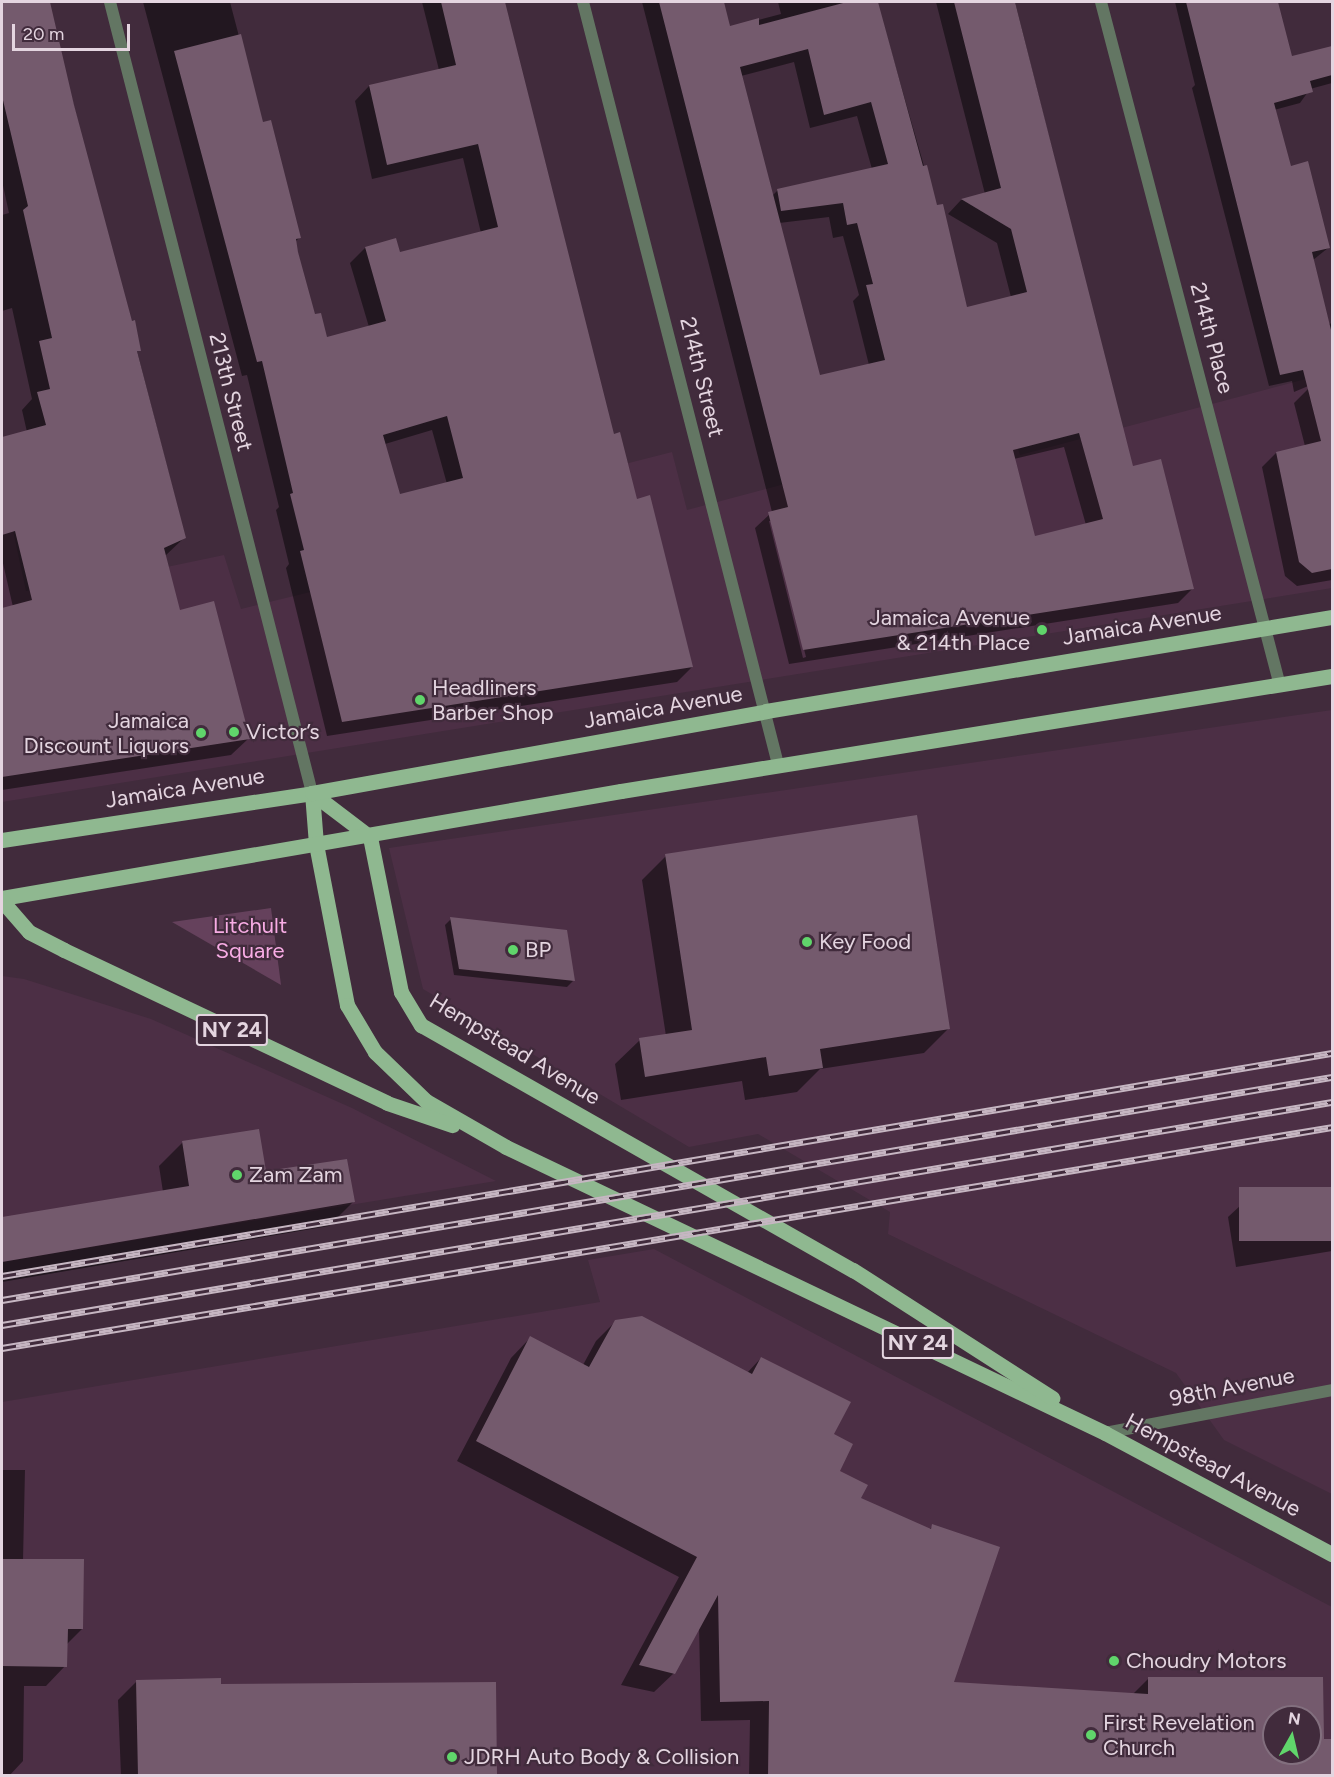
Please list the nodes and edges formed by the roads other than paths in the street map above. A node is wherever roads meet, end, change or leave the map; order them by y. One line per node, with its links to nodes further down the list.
1 (110, 2): 10 (street, 213th Street)
2 (583, 2): 8 (street, 214th Street)
3 (1101, 2): 5 (street, 214th Place)
4 (1332, 617): 5 (main road, Jamaica Avenue)
5 (1266, 627): 7 (street, 214th Place); 8 (main road, Jamaica Avenue)
6 (1332, 676): 7 (main road)
7 (1280, 686): 9 (main road)
8 (766, 711): 9 (street, 214th Street); 10 (main road, Jamaica Avenue)
9 (778, 764): 11 (main road)
10 (312, 793): 11 (main road); 12 (main road, Jamaica Avenue); 13 (main road, Hempstead Avenue)
11 (370, 837): 13 (main road); 17 (main road, Hempstead Avenue / NY 24)
12 (2, 840)
13 (316, 844): 14 (main road); 15 (main road, Hempstead Avenue)
14 (2, 899): 15 (main road, NY 24)
15 (478, 1133): 17 (main road, Hempstead Avenue / NY 24)
16 (1332, 1390): 17 (street, 98th Avenue)
17 (1105, 1433): 18 (main road, Hempstead Avenue / NY 24)
18 (1332, 1554)

